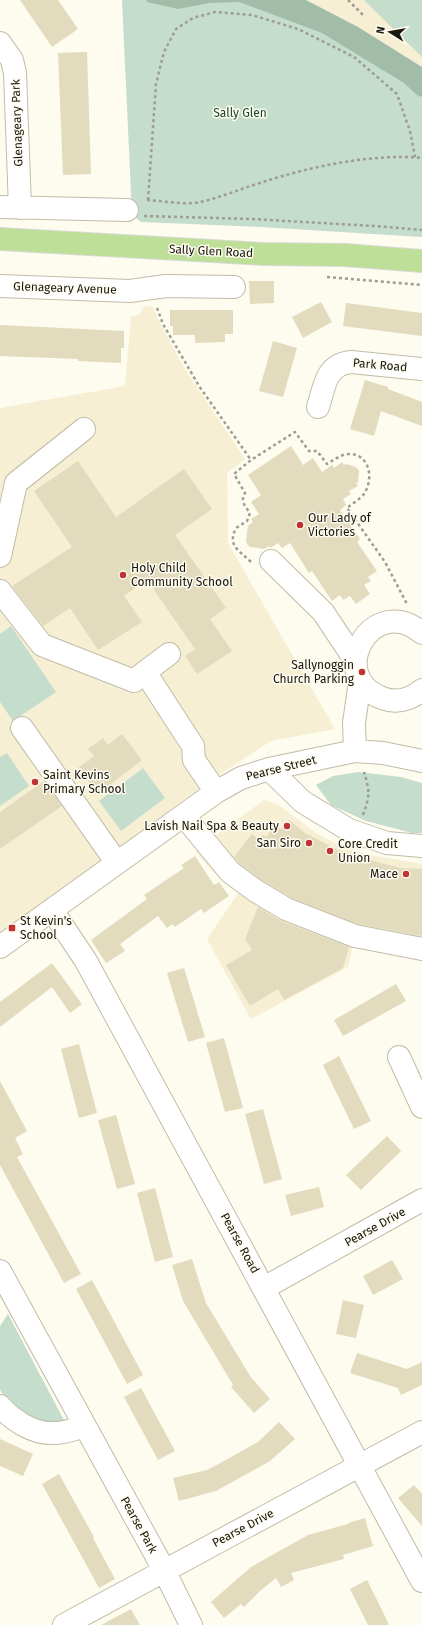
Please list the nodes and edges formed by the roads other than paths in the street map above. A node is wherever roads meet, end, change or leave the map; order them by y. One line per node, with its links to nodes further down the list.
1 (0, 42): 2 (street, Glenageary Park)
2 (10, 207): 3 (street, Glenageary Park)
3 (134, 213)
4 (0, 239): 5 (main road, Sally Glen Road)
5 (422, 261)
6 (0, 286): 7 (street, Glenageary Avenue)
7 (234, 286)
8 (422, 369): 9 (street, Park Road)
9 (318, 407)
10 (84, 429): 11 (street)
11 (0, 556)
12 (271, 561): 16 (street)
13 (0, 591): 17 (street)
14 (422, 633): 16 (street)
15 (169, 654): 17 (street)
16 (355, 660): 18 (street)
17 (146, 672): 24 (street)
18 (360, 681): 19 (street); 21 (street)
19 (422, 690)
20 (22, 728): 27 (street)
21 (360, 752): 22 (street, Pearse Street); 23 (street, Pearse Street)
22 (422, 761)
23 (269, 769): 24 (street, Pearse Street); 26 (street)
24 (216, 792): 25 (street, Pearse Street)
25 (184, 816): 27 (street, Pearse Street); 30 (street)
26 (422, 846)
27 (117, 863): 28 (street, Pearse Street)
28 (52, 910): 29 (street, Pearse Street); 35 (street, Pearse Road)
29 (0, 947)
30 (422, 949)
31 (399, 1057): 32 (street)
32 (422, 1107)
33 (422, 1200): 35 (street, Pearse Drive)
34 (0, 1271): 36 (street, Pearse Park)
35 (264, 1288): 40 (street, Pearse Road)
36 (7, 1304): 38 (street, Pearse Park)
37 (0, 1406): 38 (street)
38 (85, 1426): 41 (street, Pearse Park)
39 (422, 1432): 40 (street, Pearse Drive)
40 (360, 1466): 41 (street, Pearse Drive); 42 (street, Pearse Road)
41 (164, 1570): 43 (street, Pearse Drive); 44 (street, Pearse Park)
42 (422, 1581)
43 (64, 1625)
44 (192, 1625)

